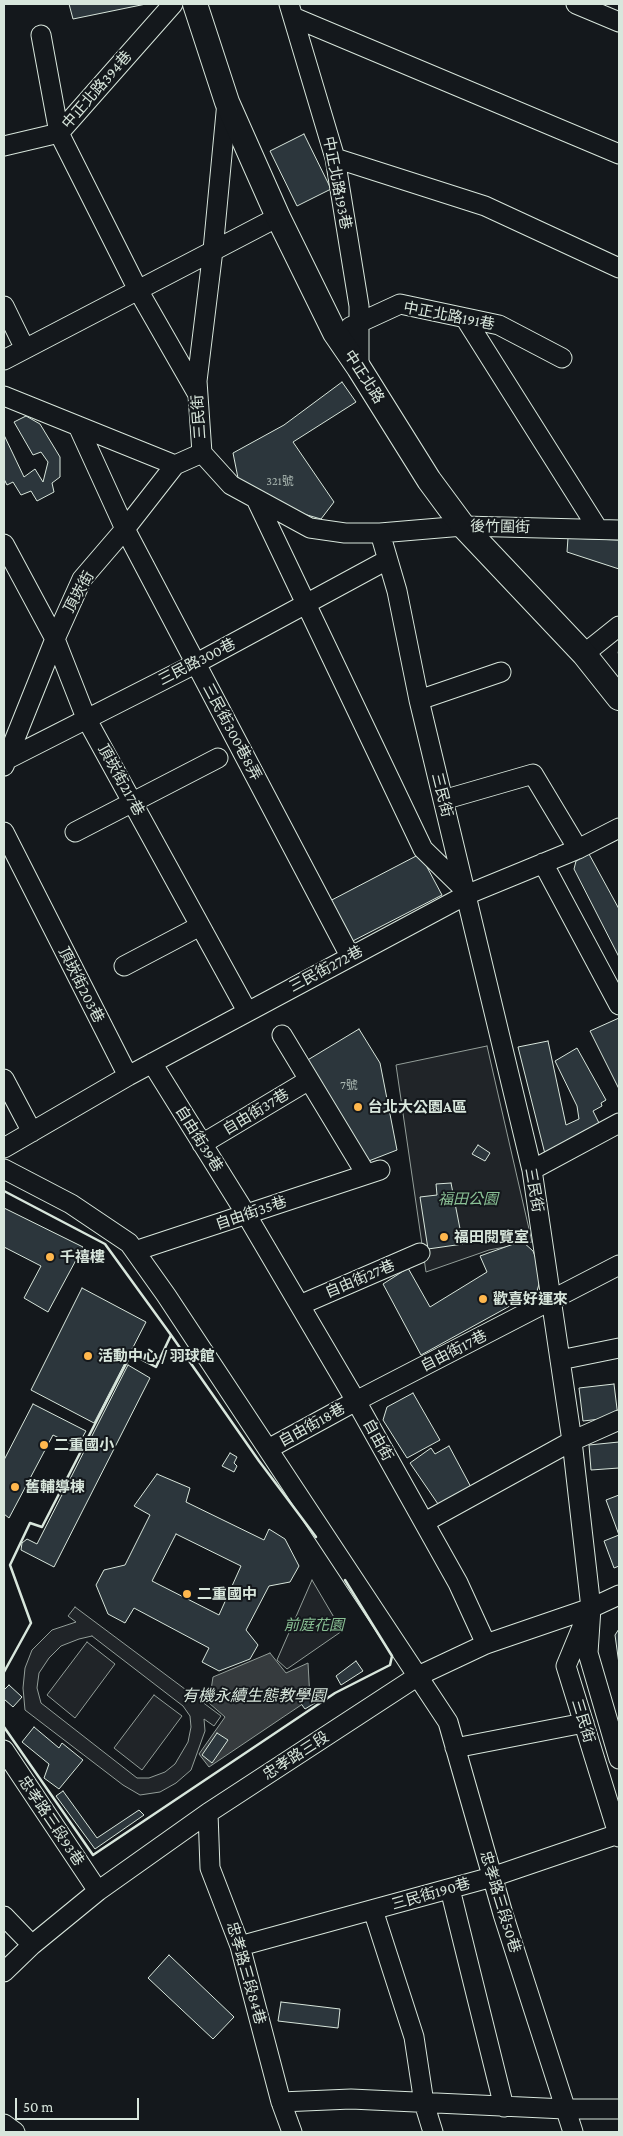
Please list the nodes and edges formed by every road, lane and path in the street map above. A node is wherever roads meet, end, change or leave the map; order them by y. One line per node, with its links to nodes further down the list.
1 (172, 4): 8 (street, 中正北路394巷)
2 (195, 4): 7 (main road, 中正北路)
3 (576, 4): 5 (street)
4 (291, 10): 10 (street); 11 (street, 中正北路193巷)
5 (619, 22)
6 (41, 35): 8 (street)
7 (227, 102): 12 (main road, 中正北路); 13 (street, 三民街)
8 (60, 133): 9 (street, 中正北路394巷); 15 (street)
9 (4, 146)
10 (619, 154)
11 (335, 158): 14 (street); 18 (street, 中正北路193巷)
12 (278, 217): 13 (street); 19 (main road, 中正北路)
13 (213, 250): 15 (street); 24 (street, 三民街)
14 (619, 268)
15 (138, 290): 20 (street); 24 (street)
16 (4, 306): 20 (street)
17 (465, 318): 18 (street, 中正北路191巷); 21 (street, 中正北路191巷); 32 (street)
18 (358, 323): 19 (street, 中正北路191巷); 23 (street, 中正北路193巷)
19 (335, 333): 23 (main road, 中正北路)
20 (25, 349): 22 (street)
21 (562, 358)
22 (4, 360)
23 (359, 368): 30 (main road, 中正北路)
24 (198, 394): 27 (street, 三民街)
25 (4, 396): 26 (street)
26 (78, 426): 28 (street); 31 (street, 三民街300巷8弄)
27 (202, 453): 28 (street, 頂崁街); 29 (street, 三民街)
28 (175, 465): 31 (street, 頂崁街)
29 (256, 499): 34 (street, 三民街); 37 (street)
30 (463, 526): 32 (street, 後竹圍街); 34 (street, 後竹圍街); 40 (main road, 中正北路)
31 (125, 529): 39 (street, 頂崁街); 41 (street, 三民街300巷8弄)
32 (598, 529): 33 (street, 後竹圍街)
33 (619, 530)
34 (380, 533): 36 (street, 三民街)
35 (4, 544): 39 (street, 頂崁街217巷)
36 (387, 560): 37 (street, 三民路300巷); 44 (street, 三民街)
37 (305, 605): 41 (street, 三民路300巷); 55 (street)
38 (619, 626): 40 (street)
39 (55, 638): 45 (street, 頂崁街217巷); 47 (street, 頂崁街)
40 (584, 654): 43 (main road, 中正北路)
41 (195, 664): 45 (street, 三民路300巷); 57 (street, 三民街300巷8弄)
42 (501, 672): 44 (street)
43 (619, 698)
44 (419, 700): 48 (street, 三民街)
45 (86, 718): 47 (street, 三民路300巷); 49 (street, 頂崁街217巷)
46 (218, 758): 49 (street)
47 (4, 763)
48 (443, 800): 53 (street); 55 (street, 三民街)
49 (132, 801): 52 (street); 56 (street, 頂崁街217巷)
50 (619, 828): 53 (street, 三民街272巷)
51 (4, 832): 63 (street, 頂崁街203巷)
52 (75, 832)
53 (578, 849): 54 (street, 三民街272巷)
54 (544, 863): 55 (street, 三民街272巷); 59 (street)
55 (466, 892): 57 (street, 三民街272巷); 71 (street, 三民街)
56 (200, 926): 58 (street); 60 (street, 頂崁街217巷)
57 (350, 956): 60 (street, 三民街272巷)
58 (124, 966)
59 (619, 1005)
60 (247, 1011): 62 (street, 三民街272巷)
61 (282, 1035): 65 (street, 自由街35巷)
62 (152, 1063): 63 (street); 68 (street, 自由街39巷)
63 (128, 1076): 67 (street)
64 (4, 1079): 67 (street)
65 (309, 1080): 68 (street, 自由街37巷); 72 (street, 自由街35巷)
66 (619, 1123): 71 (street)
67 (32, 1132): 69 (street)
68 (202, 1144): 72 (street, 自由街39巷)
69 (4, 1148)
70 (4, 1169): 73 (street, 忠孝路三段50巷)
71 (532, 1170): 76 (street, 三民街)
72 (246, 1214): 73 (street, 自由街35巷); 77 (street, 自由街)
73 (135, 1252): 83 (street, 忠孝路三段50巷)
74 (420, 1253): 77 (street, 自由街27巷)
75 (619, 1265): 76 (street, 自由街17巷)
76 (552, 1302): 79 (street, 三民街); 80 (street, 自由街17巷)
77 (300, 1304): 80 (street, 自由街)
78 (619, 1348): 79 (street)
79 (560, 1360): 82 (street, 三民街)
80 (356, 1401): 83 (street, 自由街18巷); 84 (street, 自由街)
81 (619, 1420): 82 (street)
82 (572, 1441): 84 (street); 86 (street, 三民街)
83 (268, 1450): 88 (street, 忠孝路三段50巷)
84 (425, 1522): 87 (street, 自由街)
85 (619, 1595): 86 (street, 忠孝路三段)
86 (591, 1608): 87 (street, 忠孝路三段); 89 (street, 三民街); 92 (street, 三民街)
87 (486, 1644): 88 (street, 忠孝路三段)
88 (418, 1676): 90 (street, 忠孝路三段50巷); 93 (street, 忠孝路三段)
89 (584, 1723): 90 (street); 94 (street, 三民街)
90 (456, 1748): 95 (street, 忠孝路三段50巷)
91 (4, 1750): 97 (street, 忠孝路三段93巷)
92 (619, 1759)
93 (208, 1813): 97 (street, 忠孝路三段); 101 (street, 忠孝路三段84巷)
94 (619, 1836): 95 (street, 三民街190巷)
95 (492, 1877): 96 (street, 三民街190巷); 106 (street, 忠孝路三段50巷)
96 (450, 1889): 98 (street, 三民街190巷); 105 (street)
97 (98, 1891): 100 (street, 忠孝路三段)
98 (373, 1910): 101 (street, 三民街190巷); 104 (street)
99 (4, 1916): 100 (street)
100 (32, 1945): 102 (street, 忠孝路三段)
101 (240, 1946): 103 (street, 忠孝路三段84巷)
102 (4, 1972)
103 (281, 2102): 104 (street); 110 (street, 忠孝路三段84巷)
104 (424, 2103): 105 (street); 111 (street)
105 (504, 2107): 106 (street)
106 (565, 2109): 107 (street); 112 (street, 忠孝路三段50巷)
107 (619, 2109)
108 (4, 2124): 109 (street)
109 (15, 2132)
110 (292, 2132)
111 (433, 2132)
112 (573, 2132)

